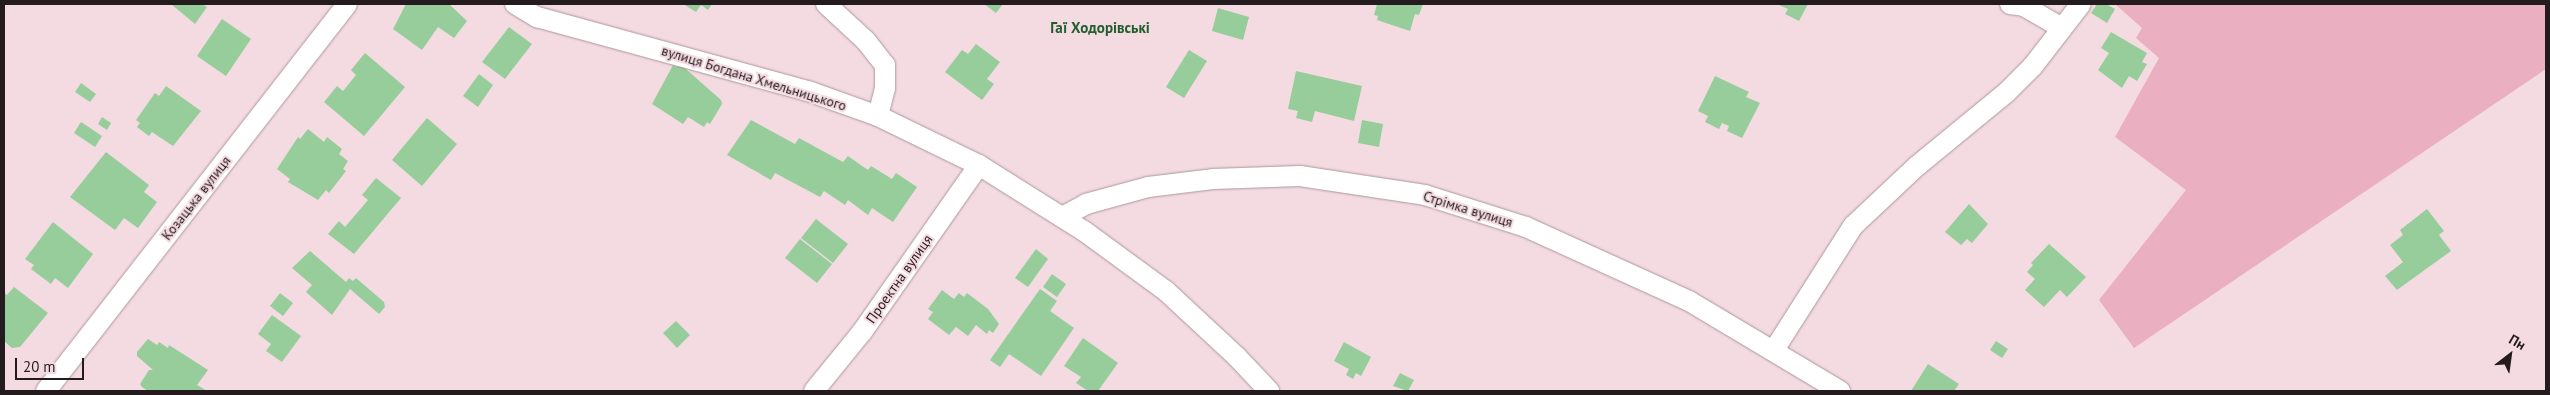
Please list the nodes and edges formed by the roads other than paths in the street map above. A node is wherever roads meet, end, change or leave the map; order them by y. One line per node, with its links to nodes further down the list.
1 (347, 4): 11 (street, Козацька вулиця)
2 (515, 4): 7 (street, вулиця Богдана Хмельницького)
3 (826, 4): 7 (street)
4 (2010, 4): 6 (street)
5 (2081, 4): 6 (street)
6 (2062, 28): 10 (street)
7 (878, 116): 8 (street, вулиця Богдана Хмельницького)
8 (979, 165): 9 (street, вулиця Богдана Хмельницького); 12 (street, Проектна вулиця)
9 (1062, 217): 10 (street, Стрімка вулиця); 13 (street, вулиця Богдана Хмельницького)
10 (1774, 350): 14 (street, Стрімка вулиця)
11 (46, 391)
12 (814, 391)
13 (1269, 391)
14 (1840, 391)

